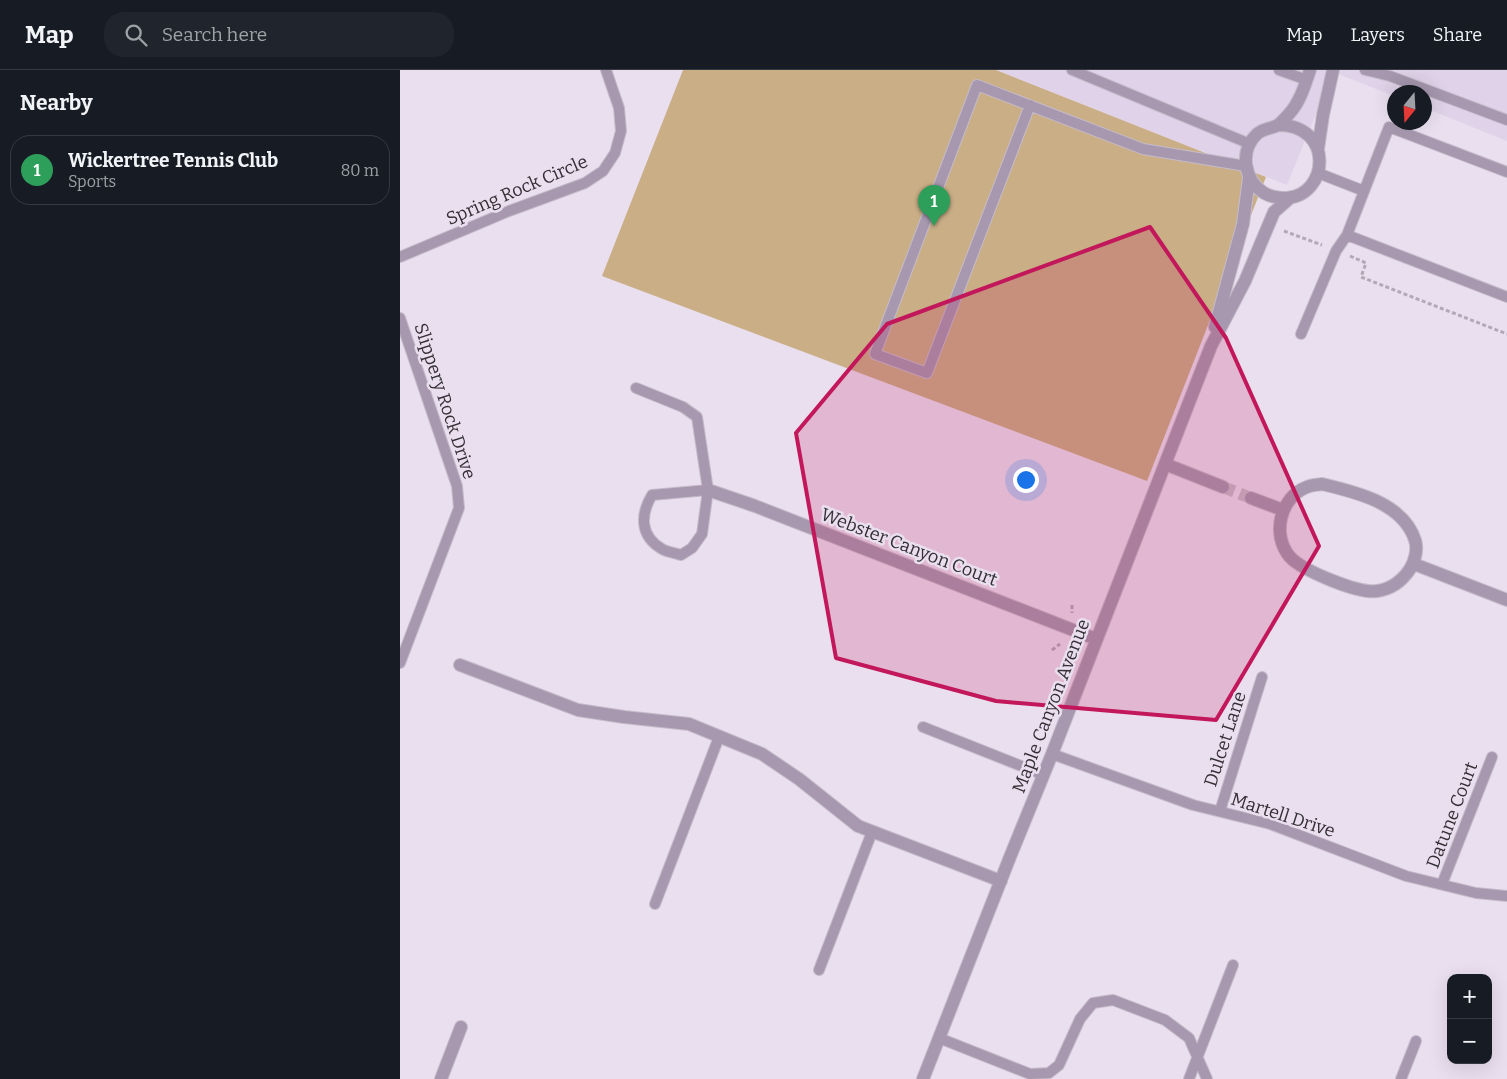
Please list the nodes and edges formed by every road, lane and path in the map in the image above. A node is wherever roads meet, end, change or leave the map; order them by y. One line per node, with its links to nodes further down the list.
1 (606, 70): 22 (lane, Spring Rock Circle)
2 (1072, 70): 11 (lane)
3 (1279, 70): 7 (lane)
4 (1333, 70): 12 (street)
5 (1365, 70): 6 (lane)
6 (1392, 73): 9 (lane)
7 (1308, 75): 10 (street)
8 (1030, 105): 8 (lane); 13 (lane)
9 (1507, 120)
10 (1278, 125): 11 (street); 12 (street)
11 (1250, 144): 13 (street, Maple Canyon Avenue)
12 (1318, 149): 15 (street)
13 (1248, 172): 17 (street); 27 (street, Maple Canyon Avenue)
14 (1507, 172): 16 (lane)
15 (1318, 173): 16 (lane); 17 (street, Maple Canyon Avenue)
16 (1364, 191): 19 (lane)
17 (1291, 198): 27 (street, Maple Canyon Avenue)
18 (1280, 229): 20 (path)
19 (1347, 236): 23 (lane); 25 (lane)
20 (1327, 247)
21 (1347, 255): 26 (path)
22 (400, 257)
23 (1507, 298)
24 (400, 318): 39 (lane, Slippery Rock Drive)
25 (1301, 334)
26 (1507, 334)
27 (1211, 346): 29 (street, Maple Canyon Avenue)
28 (636, 388): 31 (lane)
29 (1165, 464): 30 (street); 36 (street, Maple Canyon Avenue)
30 (1224, 487)
31 (708, 490): 31 (lane); 36 (street, Webster Canyon Court)
32 (1251, 498): 33 (street)
33 (1283, 510): 34 (street); 34 (street)
34 (1414, 564): 35 (street)
35 (1507, 600)
36 (1096, 640): 44 (street, Maple Canyon Avenue)
37 (1060, 644): 38 (path)
38 (1052, 650)
39 (400, 663)
40 (460, 665): 43 (street)
41 (1262, 678): 47 (lane, Dulcet Lane)
42 (923, 727): 46 (lane)
43 (719, 737): 48 (street); 52 (lane)
44 (1052, 754): 46 (street, Maple Canyon Avenue); 47 (lane, Martell Drive)
45 (1492, 757): 50 (lane, Datune Court)
46 (1044, 775): 49 (street, Maple Canyon Avenue)
47 (1220, 811): 50 (lane, Martell Drive)
48 (872, 832): 49 (street); 54 (lane)
49 (1001, 881): 56 (street, Maple Canyon Avenue)
50 (1442, 884): 51 (lane, Martell Drive)
51 (1507, 896)
52 (655, 904)
53 (1233, 964): 58 (lane)
54 (819, 970)
55 (461, 1027): 59 (street)
56 (940, 1038): 58 (lane); 60 (street, Maple Canyon Avenue)
57 (1416, 1041): 63 (lane)
58 (1197, 1059): 61 (lane); 62 (lane)
59 (441, 1079)
60 (923, 1079)
61 (1189, 1079)
62 (1207, 1079)
63 (1401, 1079)

